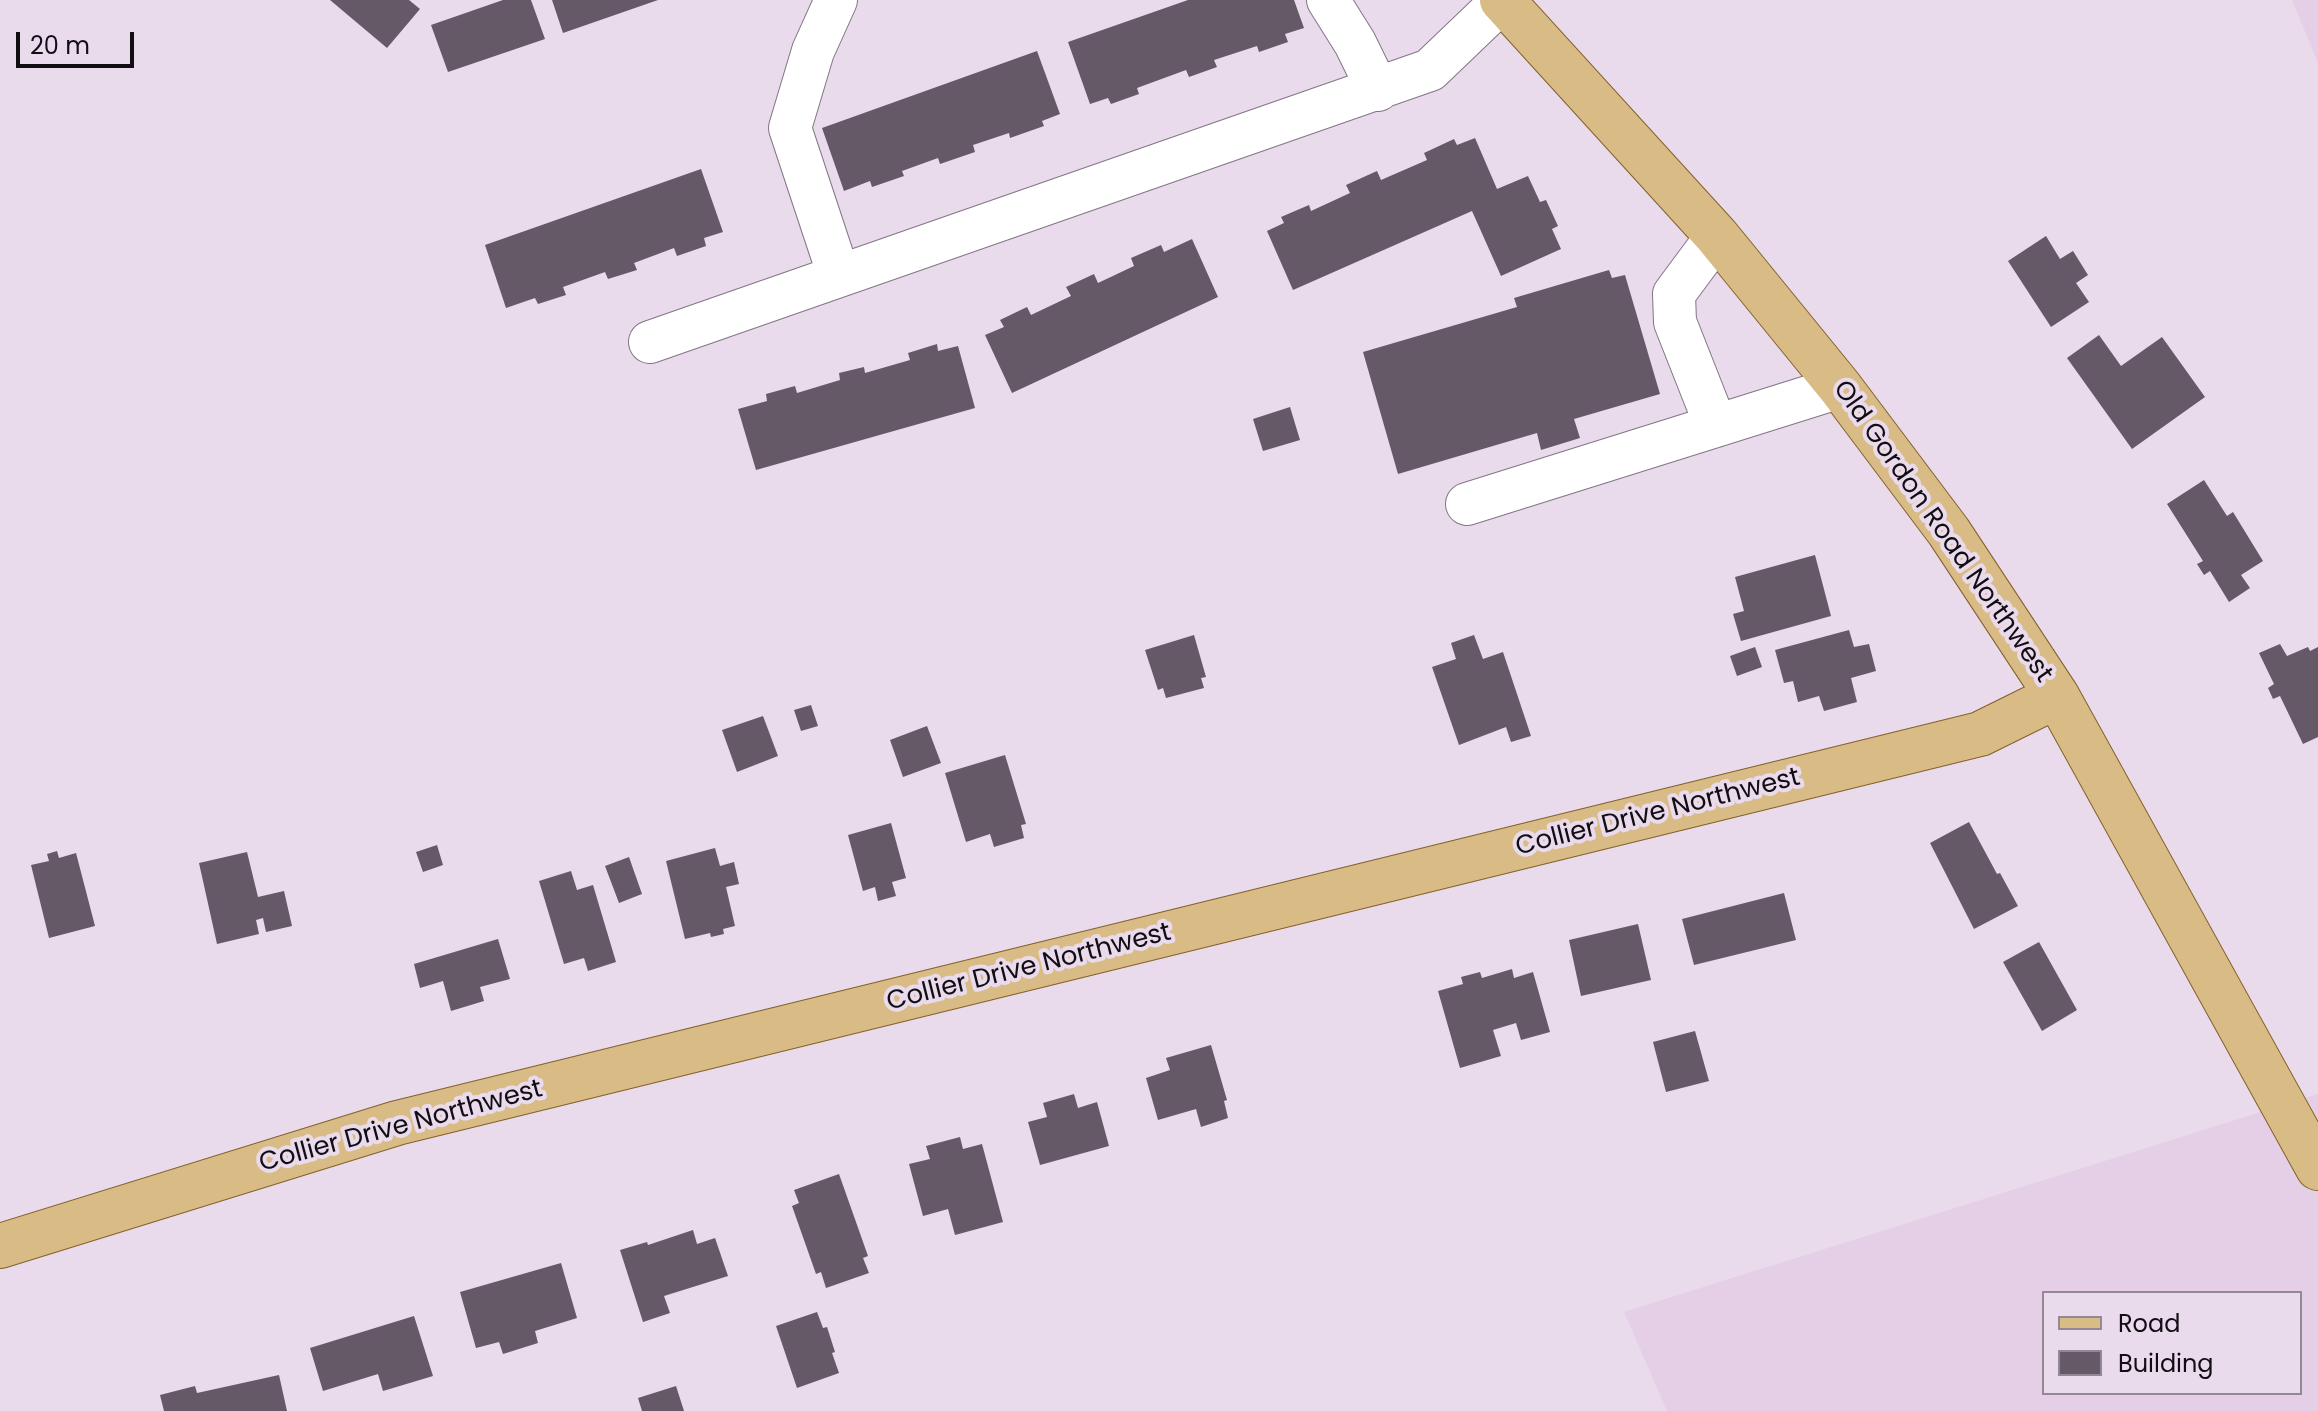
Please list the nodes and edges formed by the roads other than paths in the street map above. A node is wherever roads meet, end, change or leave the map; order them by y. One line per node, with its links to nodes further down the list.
1 (836, 0): 6 (street)
2 (1328, 0): 4 (street)
3 (1502, 0): 4 (street); 5 (main road, Old Gordon Road Northwest)
4 (1378, 90): 6 (street)
5 (1717, 236): 8 (main road, Old Gordon Road Northwest); 9 (street)
6 (839, 276): 7 (street)
7 (650, 342)
8 (1840, 387): 9 (street); 11 (main road, Old Gordon Road Northwest)
9 (1716, 426): 10 (street)
10 (1467, 504)
11 (2057, 696): 12 (main road, Old Gordon Road Northwest); 13 (main road, Collier Drive Northwest)
12 (2318, 1168)
13 (0, 1246)

